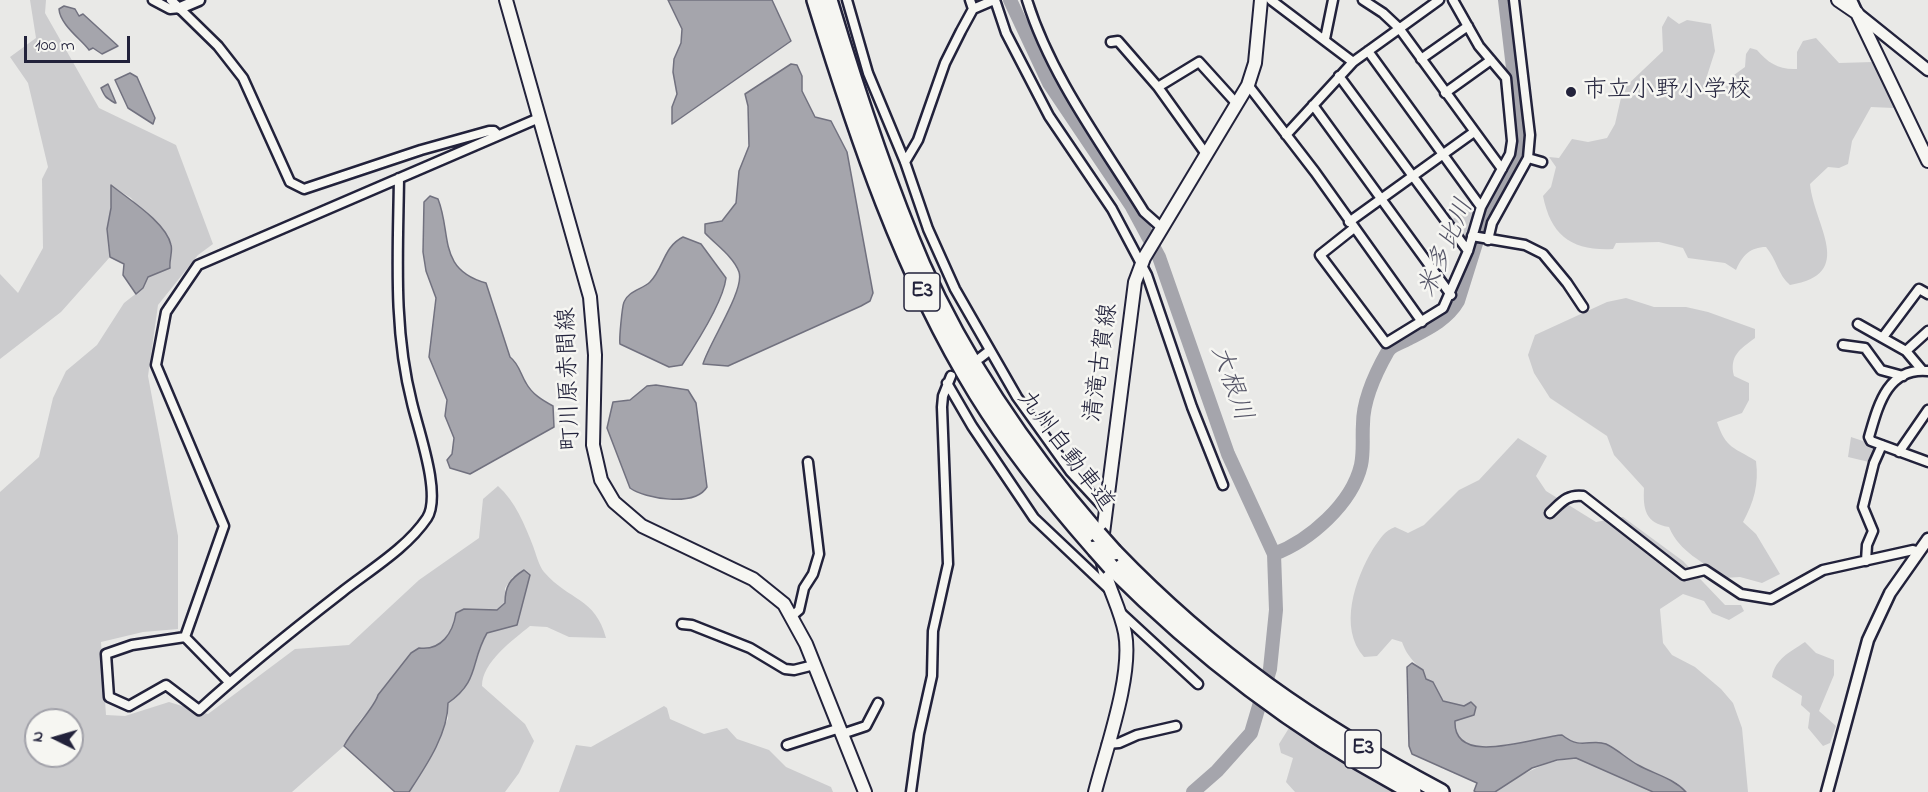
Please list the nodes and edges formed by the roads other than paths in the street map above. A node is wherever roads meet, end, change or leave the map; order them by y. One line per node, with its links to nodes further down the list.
1 (153, 0): 18 (street)
2 (199, 0): 18 (street)
3 (506, 0): 36 (main road, 町川原赤間線)
4 (815, 0): 79 (highway, 九州自動車道 / E3)
5 (829, 0): 79 (highway, 九州自動車道 / E3)
6 (847, 0): 44 (street)
7 (994, 0): 19 (street); 56 (street)
8 (1027, 0): 52 (street)
9 (1261, 0): 31 (main road, 清滝古賀線)
10 (1271, 0): 23 (street)
11 (1333, 0): 23 (street)
12 (1363, 0): 22 (street)
13 (1439, 0): 22 (street)
14 (1453, 0): 21 (street)
15 (1514, 0): 42 (street)
16 (1838, 0): 20 (main road)
17 (1851, 0): 20 (street)
18 (175, 4): 38 (street)
19 (972, 4): 44 (street)
20 (1857, 13): 29 (street); 43 (main road)
21 (1468, 26): 26 (street); 27 (street)
22 (1399, 28): 25 (street); 26 (street)
23 (1325, 39): 28 (street)
24 (1110, 42): 32 (street)
25 (1368, 51): 28 (street); 41 (street)
26 (1421, 59): 33 (street)
27 (1491, 60): 33 (street); 46 (street)
28 (1353, 62): 30 (street)
29 (1928, 70)
30 (1339, 76): 35 (street); 47 (street)
31 (1248, 85): 34 (main road, 清滝古賀線); 39 (street)
32 (1158, 87): 34 (street); 40 (street)
33 (1445, 93): 37 (street)
34 (1237, 104): 40 (main road, 清滝古賀線)
35 (1313, 105): 39 (street); 49 (street)
36 (539, 118): 38 (street); 84 (main road, 町川原赤間線)
37 (1474, 132): 41 (street); 46 (street)
38 (498, 135): 48 (street)
39 (1286, 135): 51 (street)
40 (1206, 153): 52 (main road, 清滝古賀線)
41 (1443, 154): 47 (street); 50 (street)
42 (1528, 158): 45 (street); 54 (street)
43 (1928, 161)
44 (905, 162): 65 (street)
45 (1542, 162)
46 (1502, 169): 50 (street)
47 (1412, 177): 49 (street); 55 (street)
48 (399, 178): 86 (street); 88 (street)
49 (1381, 199): 51 (street); 58 (street)
50 (1481, 207): 53 (street)
51 (1352, 225): 60 (street); 60 (street)
52 (1162, 228): 56 (main road, 清滝古賀線)
53 (1472, 236): 54 (street); 55 (street)
54 (1488, 240): 59 (street)
55 (1468, 251): 58 (street)
56 (1142, 262): 75 (street); 76 (main road, 清滝古賀線)
57 (1928, 294): 63 (street)
58 (1450, 295): 60 (street)
59 (1583, 307)
60 (1422, 322)
61 (1858, 324): 63 (street)
62 (1928, 331): 66 (street)
63 (1882, 337): 66 (street)
64 (1843, 345): 69 (street)
65 (989, 351): 67 (street); 76 (street)
66 (1906, 351): 68 (street)
67 (980, 358)
68 (1925, 370): 69 (street)
69 (1903, 376): 71 (street)
70 (1928, 410): 72 (street)
71 (1882, 445): 72 (street); 81 (street)
72 (1899, 452): 74 (street)
73 (808, 462): 84 (street)
74 (1928, 462)
75 (1223, 485)
76 (1106, 510): 82 (main road, 清滝古賀線)
77 (1550, 513): 81 (street)
78 (1928, 538): 80 (street)
79 (1096, 541): 91 (highway, 九州自動車道 / E3, bridge)
80 (1919, 552): 81 (street); 101 (street)
81 (1866, 561)
82 (1108, 589): 83 (main road, 清滝古賀線); 97 (street)
83 (1118, 610): 89 (street); 94 (main road, 清滝古賀線)
84 (792, 616): 87 (main road, 町川原赤間線)
85 (682, 624): 87 (street)
86 (186, 637): 88 (street); 88 (street)
87 (814, 665): 93 (main road, 町川原赤間線)
88 (229, 682)
89 (1198, 684)
90 (878, 703): 93 (street)
91 (1287, 709): 99 (highway, 九州自動車道 / E3); 100 (highway, 九州自動車道 / E3)
92 (1176, 726): 94 (street)
93 (841, 731): 95 (street); 96 (main road, 町川原赤間線)
94 (1107, 744): 98 (main road, 清滝古賀線)
95 (788, 745)
96 (865, 792)
97 (911, 792)
98 (1095, 792)
99 (1413, 792)
100 (1441, 792)
101 (1827, 792)

